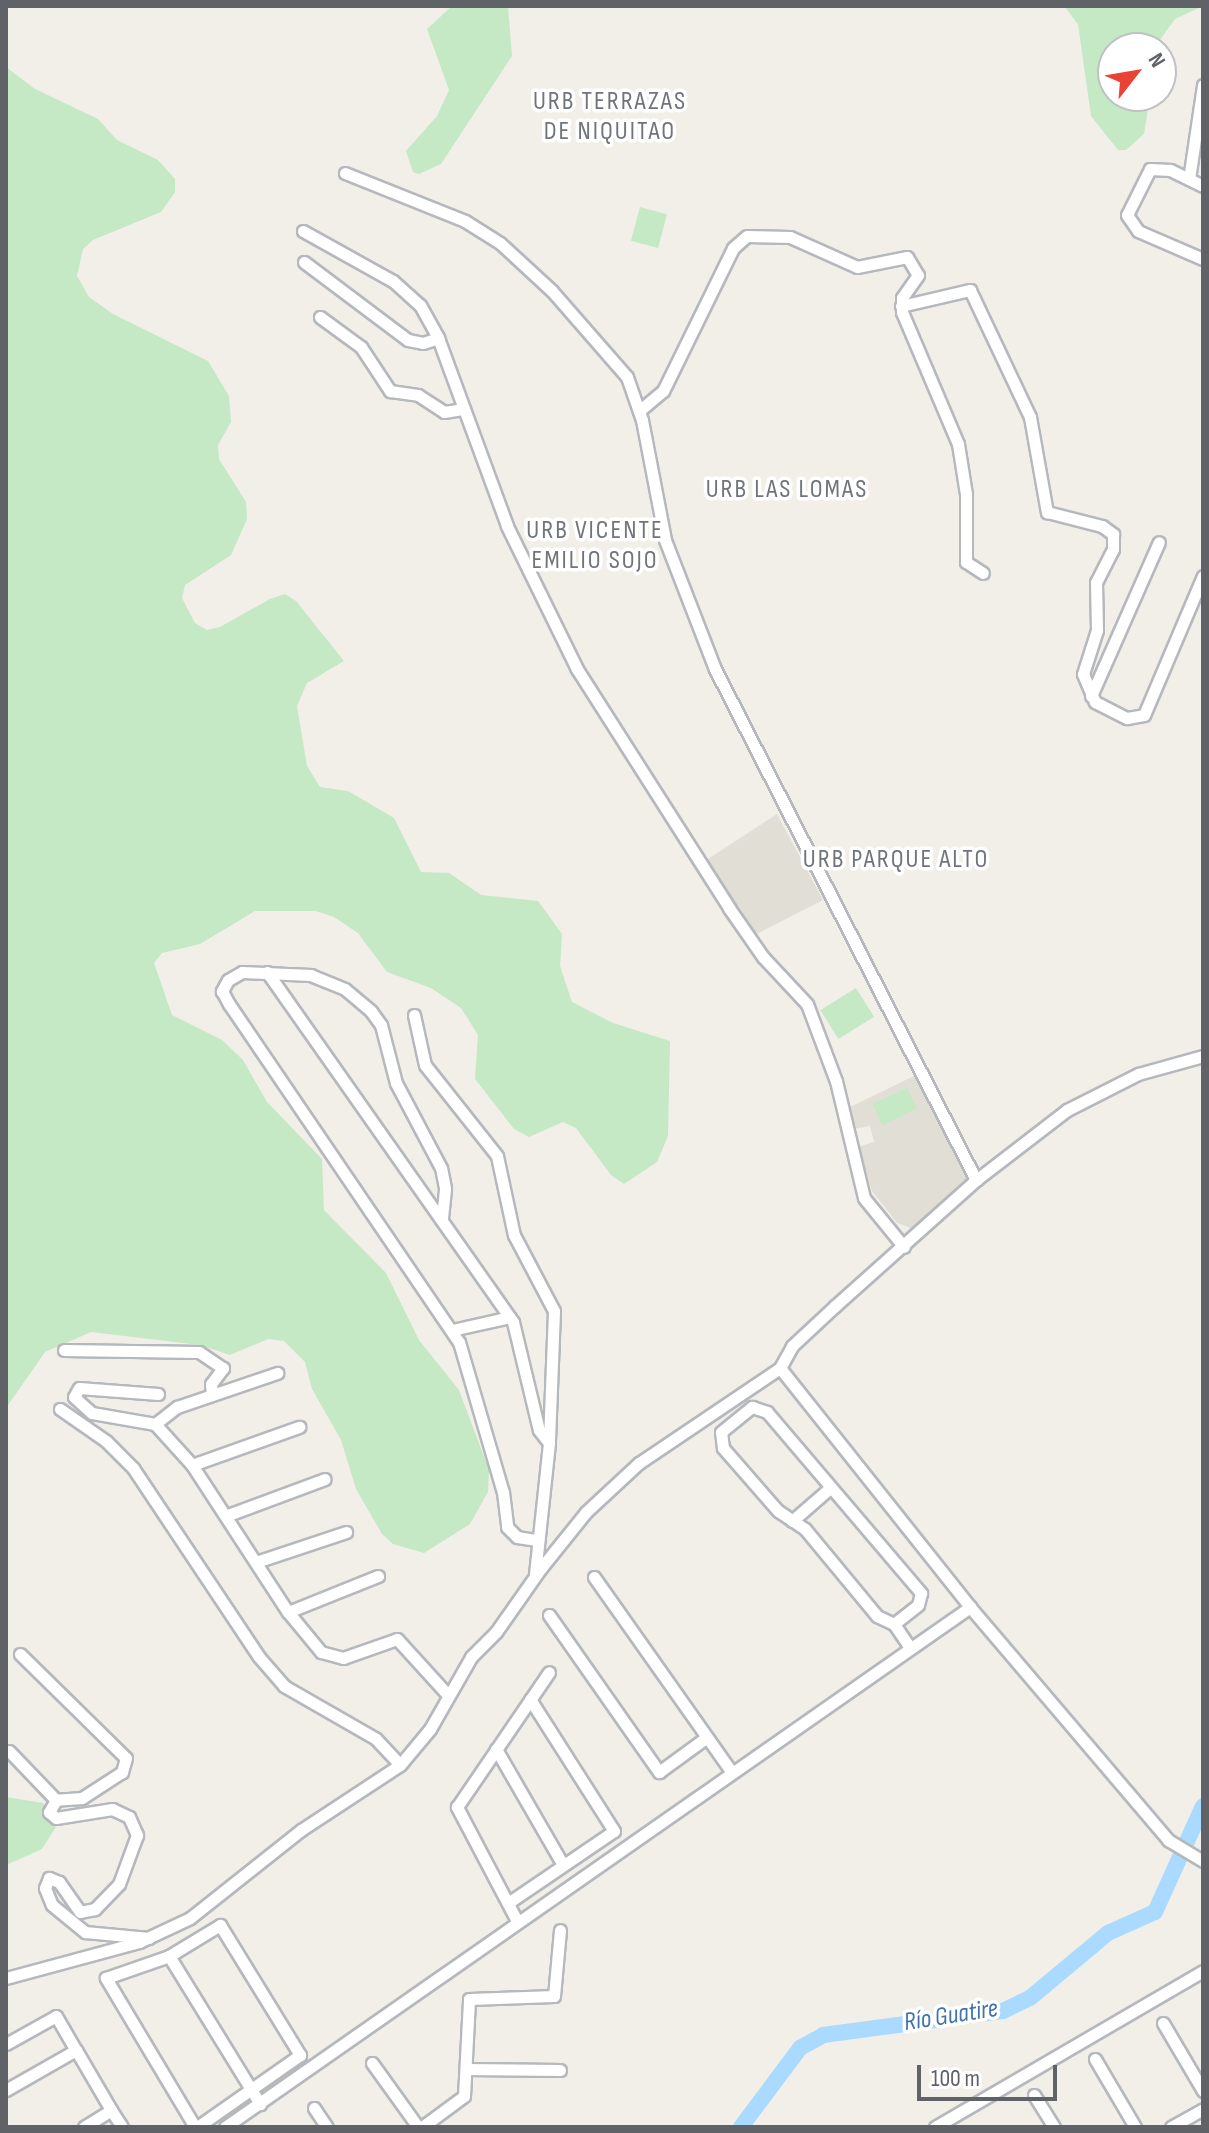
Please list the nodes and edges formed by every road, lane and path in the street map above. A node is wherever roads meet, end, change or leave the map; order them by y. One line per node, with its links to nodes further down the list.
1 (1203, 85): 3 (street)
2 (345, 173): 12 (street)
3 (1189, 179): 4 (street); 6 (street)
4 (1203, 186)
5 (303, 231): 10 (street)
6 (1203, 259)
7 (304, 262): 10 (street)
8 (901, 306): 12 (street); 14 (street); 16 (street)
9 (320, 317): 11 (street)
10 (438, 338): 11 (street)
11 (464, 409): 22 (street)
12 (639, 411): 20 (street)
13 (1159, 542): 16 (street)
14 (983, 573)
15 (1203, 576): 16 (street)
16 (1091, 696)
17 (267, 972): 21 (street); 21 (street); 24 (street)
18 (414, 1015): 33 (street)
19 (1203, 1056): 20 (street)
20 (976, 1180): 22 (street)
21 (442, 1218): 23 (street)
22 (904, 1247): 26 (street)
23 (510, 1317): 24 (street); 33 (street)
24 (452, 1330): 40 (street)
25 (64, 1350): 29 (street)
26 (780, 1368): 44 (street); 45 (street)
27 (277, 1373): 29 (street)
28 (158, 1394): 31 (street)
29 (212, 1395): 31 (street)
30 (60, 1409): 57 (street)
31 (155, 1424): 34 (street)
32 (299, 1427): 34 (street)
33 (549, 1443): 40 (street)
34 (192, 1465): 37 (street)
35 (325, 1479): 37 (street)
36 (830, 1488): 38 (street); 38 (street); 48 (street)
37 (228, 1515): 41 (street)
38 (792, 1521): 48 (street)
39 (346, 1532): 41 (street)
40 (537, 1540): 44 (street)
41 (256, 1562): 46 (street)
42 (378, 1576): 46 (street)
43 (594, 1577): 54 (street)
44 (535, 1578): 52 (street)
45 (970, 1607): 49 (street); 60 (street)
46 (288, 1612): 52 (street)
47 (549, 1615): 54 (street)
48 (894, 1624): 49 (street)
49 (910, 1648): 58 (street)
50 (20, 1654): 59 (street)
51 (549, 1672): 53 (street)
52 (447, 1694): 57 (street)
53 (530, 1699): 55 (street); 61 (street)
54 (707, 1737): 58 (street)
55 (496, 1749): 61 (street); 62 (street)
56 (9, 1751): 59 (street)
57 (400, 1765): 65 (street)
58 (731, 1771): 63 (street)
59 (56, 1800): 65 (street)
60 (1198, 1858)
61 (563, 1865): 62 (street)
62 (508, 1903): 63 (street)
63 (516, 1919): 80 (street)
64 (560, 1930): 74 (street)
65 (149, 1938): 68 (street)
66 (169, 1956): 76 (street); 76 (street); 86 (street)
67 (1203, 1971): 90 (street)
68 (6, 1978)
69 (1163, 2023): 78 (street)
70 (6, 2044): 71 (street)
71 (76, 2050): 77 (street); 83 (street)
72 (1095, 2059): 92 (street)
73 (372, 2063): 89 (street)
74 (466, 2069): 75 (street); 89 (street)
75 (560, 2070)
76 (251, 2089): 80 (street); 86 (street)
77 (6, 2090)
78 (1203, 2091)
79 (1034, 2095): 91 (street)
80 (260, 2104): 87 (street)
81 (314, 2108): 88 (street)
82 (1203, 2109): 93 (street)
83 (111, 2110): 84 (street); 85 (street)
84 (84, 2127)
85 (122, 2127)
86 (196, 2127)
87 (225, 2127)
88 (327, 2127)
89 (420, 2127)
90 (935, 2127)
91 (1054, 2127)
92 (1135, 2127)
93 (1171, 2127)

